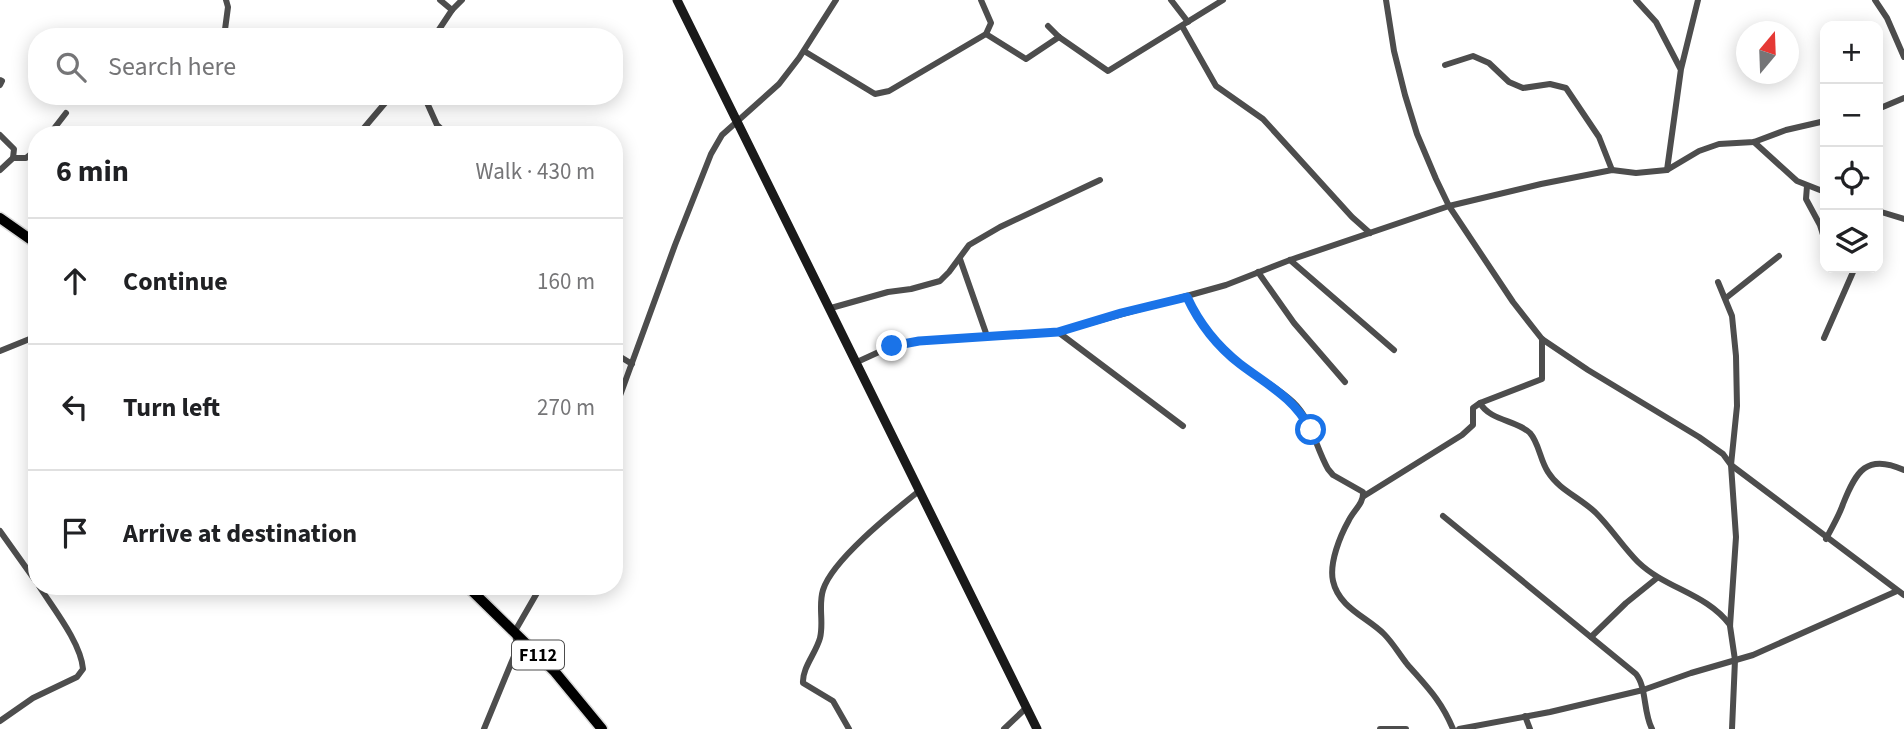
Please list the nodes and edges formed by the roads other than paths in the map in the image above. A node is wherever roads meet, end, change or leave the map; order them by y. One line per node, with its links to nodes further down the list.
1 (226, 0): 16 (street)
2 (440, 0): 13 (street)
3 (462, 0): 13 (street)
4 (677, 0): 29 (main road)
5 (836, 0): 20 (street)
6 (981, 0): 18 (street)
7 (1171, 0): 14 (street)
8 (1223, 0): 14 (street)
9 (1385, 0): 44 (street)
10 (1636, 0): 23 (street)
11 (1698, 0): 23 (street)
12 (1875, 0): 21 (street)
13 (452, 10): 17 (street)
14 (1185, 24): 19 (street); 49 (street)
15 (1048, 26): 19 (street)
16 (225, 28)
17 (440, 28)
18 (986, 34): 19 (street); 20 (street)
19 (1059, 37)
20 (804, 51): 29 (street)
21 (1904, 57)
22 (1445, 65): 39 (street)
23 (1681, 69): 40 (street)
24 (1904, 98): 27 (street)
25 (383, 105): 32 (street)
26 (428, 105): 33 (street)
27 (1883, 106)
28 (66, 113): 31 (street)
29 (739, 121): 59 (main road); 69 (street)
30 (1820, 122): 35 (street)
31 (56, 126)
32 (366, 126)
33 (438, 126)
34 (0, 135): 37 (street)
35 (1754, 142): 40 (street); 42 (street)
36 (28, 156): 37 (street)
37 (13, 158): 38 (street)
38 (0, 170)
39 (1612, 170): 40 (street); 44 (street)
40 (1667, 170)
41 (1100, 180): 52 (street)
42 (1807, 186): 43 (street); 48 (street)
43 (1820, 190)
44 (1449, 206): 49 (street); 63 (street)
45 (1883, 213): 47 (street)
46 (0, 218): 50 (main road)
47 (1904, 219)
48 (1820, 225)
49 (1370, 233): 53 (street)
50 (28, 238)
51 (1779, 256): 58 (street)
52 (960, 259): 59 (street); 61 (street)
53 (1290, 260): 54 (street); 65 (street)
54 (1258, 272): 57 (street); 70 (street)
55 (1853, 273): 62 (street)
56 (1718, 282): 58 (street)
57 (1187, 297): 60 (street); 77 (street)
58 (1726, 299): 74 (street)
59 (831, 308): 68 (main road)
60 (1058, 332): 61 (street); 73 (street)
61 (987, 336): 68 (street)
62 (1824, 338)
63 (1542, 339): 72 (street); 74 (street)
64 (28, 340): 66 (street)
65 (1394, 350)
66 (0, 351)
67 (623, 358): 69 (street)
68 (857, 362): 76 (main road)
69 (632, 364): 71 (street)
70 (1345, 382)
71 (623, 388)
72 (1480, 403): 77 (street); 82 (street)
73 (1182, 425)
74 (1731, 465): 80 (street); 87 (street)
75 (1904, 470): 80 (street)
76 (919, 491): 92 (main road); 97 (street)
77 (1364, 496): 102 (street)
78 (1443, 516): 89 (street)
79 (0, 531): 81 (street)
80 (1826, 539): 83 (street)
81 (28, 569)
82 (1657, 578): 87 (street); 89 (street)
83 (1900, 593): 90 (street)
84 (45, 595): 94 (street)
85 (477, 595): 88 (main road, F112)
86 (536, 595): 88 (street)
87 (1730, 626): 90 (street)
88 (515, 631): 95 (street); 96 (main road, F112)
89 (1591, 637): 91 (street)
90 (1735, 660): 91 (street); 106 (street)
91 (1643, 691): 93 (street); 105 (street)
92 (1027, 707): 98 (street); 99 (main road)
93 (1525, 716): 103 (street); 104 (street)
94 (0, 720)
95 (484, 729)
96 (602, 729)
97 (849, 729)
98 (1004, 729)
99 (1037, 729)
100 (1380, 729): 101 (street)
101 (1406, 729)
102 (1453, 729)
103 (1459, 729)
104 (1530, 729)
105 (1652, 729)
106 (1732, 729)

